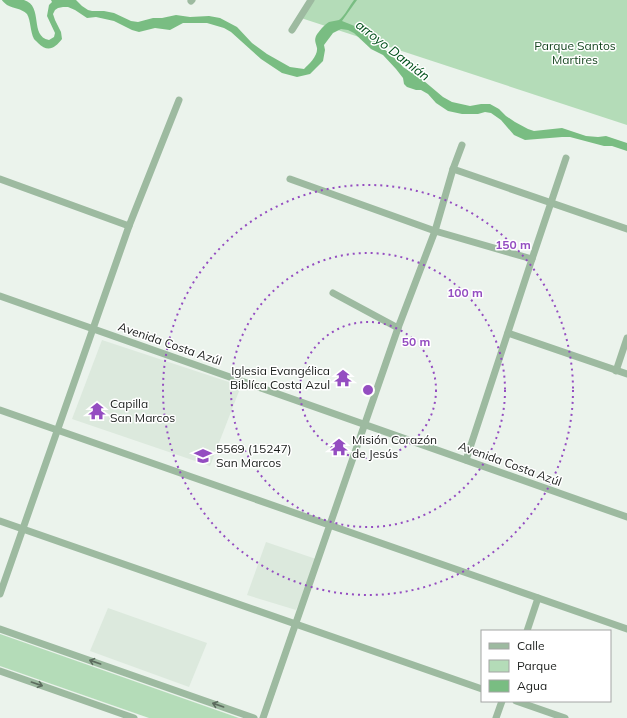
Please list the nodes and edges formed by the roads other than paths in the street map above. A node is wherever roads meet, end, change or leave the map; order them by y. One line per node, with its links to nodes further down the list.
1 (311, 0): 2 (street)
2 (292, 30)
3 (179, 100): 10 (street)
4 (462, 145): 6 (street)
5 (566, 158): 9 (street)
6 (453, 169): 9 (street); 12 (street)
7 (0, 179): 10 (street)
8 (290, 179): 12 (street)
9 (551, 202): 11 (street); 13 (street)
10 (129, 226): 17 (street)
11 (627, 228)
12 (436, 230): 13 (street); 16 (street)
13 (532, 259): 18 (street)
14 (333, 293): 16 (street)
15 (0, 296): 17 (street, Avenida Costa Azúl)
16 (398, 328): 23 (street)
17 (93, 329): 23 (street, Avenida Costa Azúl); 24 (street)
18 (508, 333): 20 (street); 25 (street)
19 (627, 338): 20 (street)
20 (616, 371): 21 (street)
21 (627, 374)
22 (0, 410): 24 (street)
23 (365, 424): 25 (street, Avenida Costa Azúl); 28 (street)
24 (57, 430): 28 (street); 29 (street)
25 (466, 460): 26 (street, Avenida Costa Azúl)
26 (627, 517)
27 (0, 521): 29 (street)
28 (330, 525): 31 (street); 32 (street)
29 (22, 529): 30 (street); 32 (street)
30 (0, 594)
31 (538, 598): 34 (street); 35 (street)
32 (295, 625): 37 (street); 42 (street)
33 (0, 629): 41 (street, one-way to 33)
34 (627, 629)
35 (527, 630)
36 (0, 671): 40 (street, one-way to 40)
37 (481, 689)
38 (502, 702): 43 (street)
39 (519, 702): 44 (street)
40 (134, 718)
41 (254, 718)
42 (263, 718)
43 (496, 718)
44 (565, 718)

